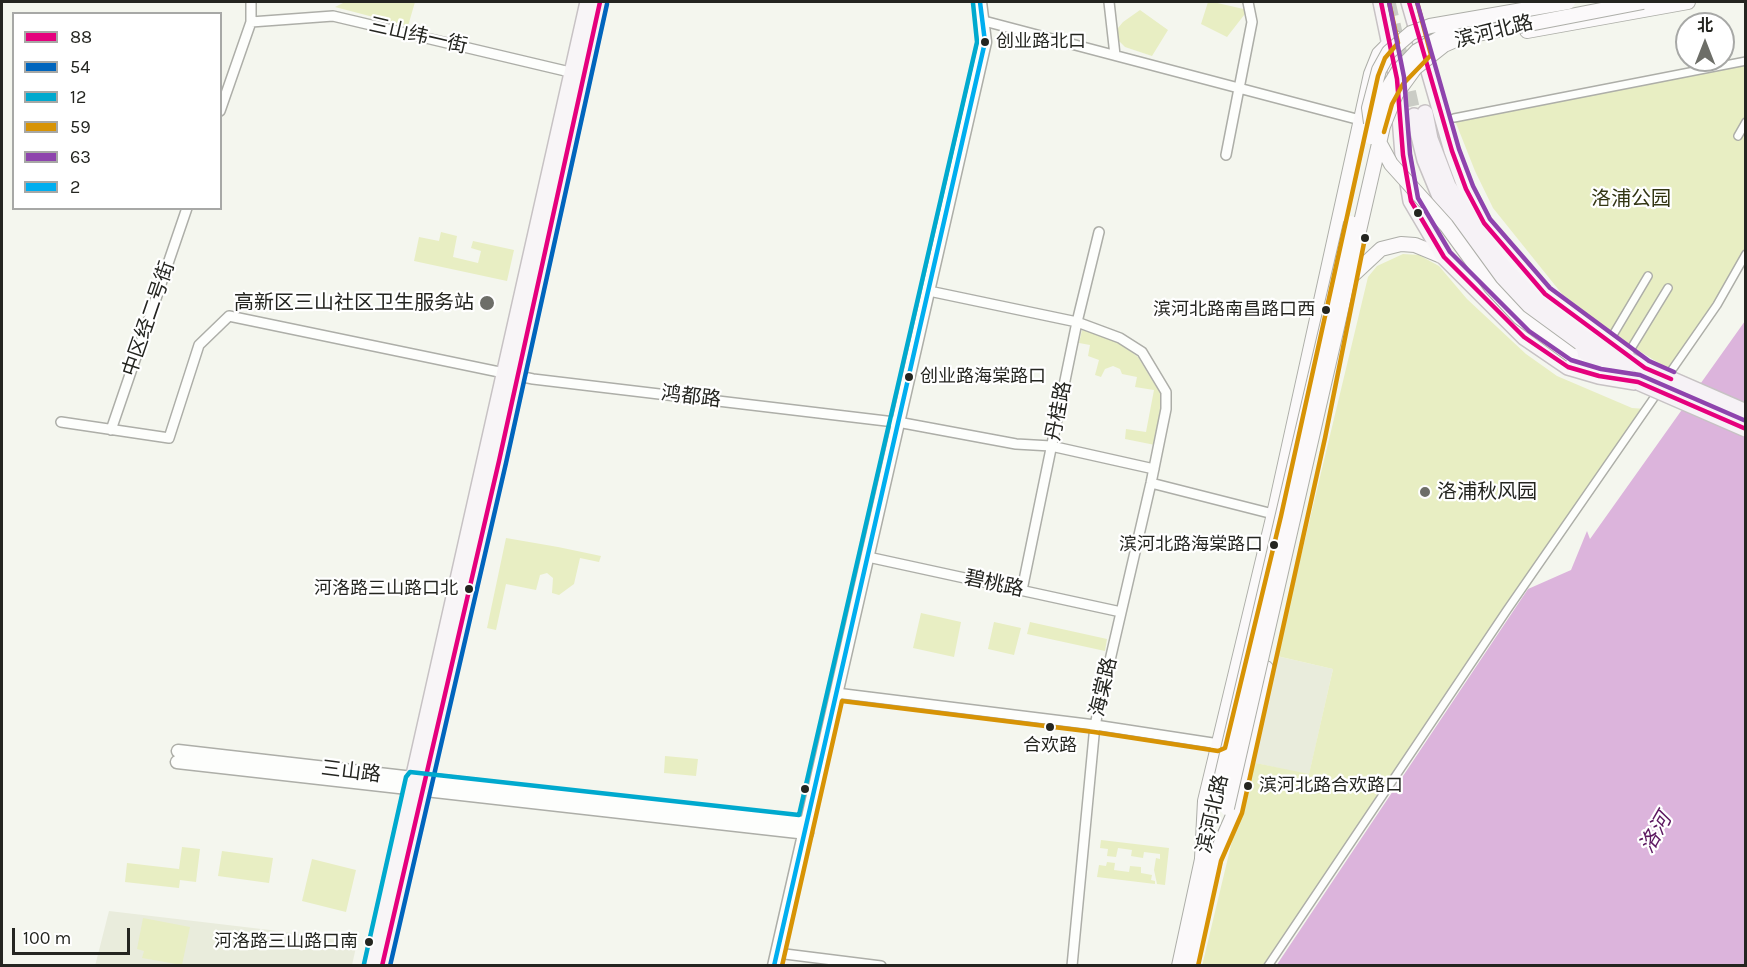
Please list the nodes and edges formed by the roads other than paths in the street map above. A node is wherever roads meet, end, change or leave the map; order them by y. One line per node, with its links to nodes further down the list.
1 (251, 2): 15 (street)
2 (588, 2): 21 (main road)
3 (600, 2): 21 (main road)
4 (983, 2): 14 (street)
5 (1109, 2): 19 (street)
6 (1248, 2): 23 (street)
7 (1381, 2): 17 (main road)
8 (1409, 2): 16 (main road)
9 (1559, 2): 16 (main road)
10 (1569, 2): 44 (main road, bridge)
11 (1596, 2): 63 (main road, 滨河北路, bridge)
12 (1643, 2): 63 (main road, 滨河北路, bridge)
13 (1688, 2): 18 (main road)
14 (986, 21): 19 (street); 38 (street)
15 (251, 22): 21 (street, 三山纬一街); 24 (street)
16 (1417, 28): 17 (main road); 18 (main road)
17 (1391, 41): 22 (main road); 26 (main road)
18 (1424, 53): 22 (main road); 42 (main road)
19 (1115, 55): 23 (street)
20 (1746, 62): 25 (street)
21 (577, 74): 43 (main road)
22 (1396, 79): 28 (main road); 34 (main road)
23 (1239, 87): 26 (street); 30 (street)
24 (222, 105)
25 (1454, 118)
26 (1361, 121): 28 (street); 53 (main road)
27 (1746, 122): 29 (street)
28 (1377, 125): 35 (main road)
29 (1738, 136)
30 (1226, 155)
31 (186, 210): 49 (street, 中区经二号街)
32 (1099, 232): 39 (street, 丹桂路)
33 (1746, 254): 73 (street)
34 (1444, 257): 35 (main road); 44 (main road)
35 (1352, 276): 54 (main road)
36 (1648, 276): 40 (street)
37 (1668, 288): 41 (street)
38 (931, 291): 39 (street, 海棠路); 47 (street)
39 (1077, 322): 50 (street, 丹桂路); 51 (street, 海棠路)
40 (1613, 335)
41 (1632, 347)
42 (1645, 368): 44 (highway); 45 (highway, bridge)
43 (511, 375): 47 (street, 鸿都路); 49 (street, 鸿都路); 62 (main road)
44 (1638, 382): 48 (highway, bridge)
45 (1746, 412)
46 (61, 422): 49 (street)
47 (901, 423): 50 (street, 鸿都路); 55 (street)
48 (1746, 429)
49 (111, 430)
50 (1052, 446): 51 (street, 鸿都路); 56 (street, 丹桂路)
51 (1154, 469): 52 (street, 海棠路)
52 (1151, 483): 53 (street); 57 (street, 海棠路)
53 (1274, 514): 54 (street); 60 (main road)
54 (1297, 520): 65 (main road)
55 (870, 557): 56 (street, 碧桃路); 58 (street)
56 (1022, 590): 57 (street, 碧桃路)
57 (1121, 612): 59 (street, 海棠路)
58 (838, 693): 59 (street); 64 (street)
59 (1095, 725): 60 (street); 70 (street, 海棠路)
60 (1219, 744): 65 (main road)
61 (178, 757): 62 (street, 三山路)
62 (418, 785): 64 (street, 三山路); 67 (main road); 68 (main road)
63 (1221, 807): 65 (main road, 滨河北路)
64 (806, 828): 66 (street)
65 (1208, 859): 71 (main road, 滨河北路); 72 (main road, 滨河北路)
66 (778, 959): 69 (street)
67 (370, 966)
68 (382, 966)
69 (880, 966)
70 (1072, 966)
71 (1179, 966)
72 (1190, 966)
73 (1268, 966)

